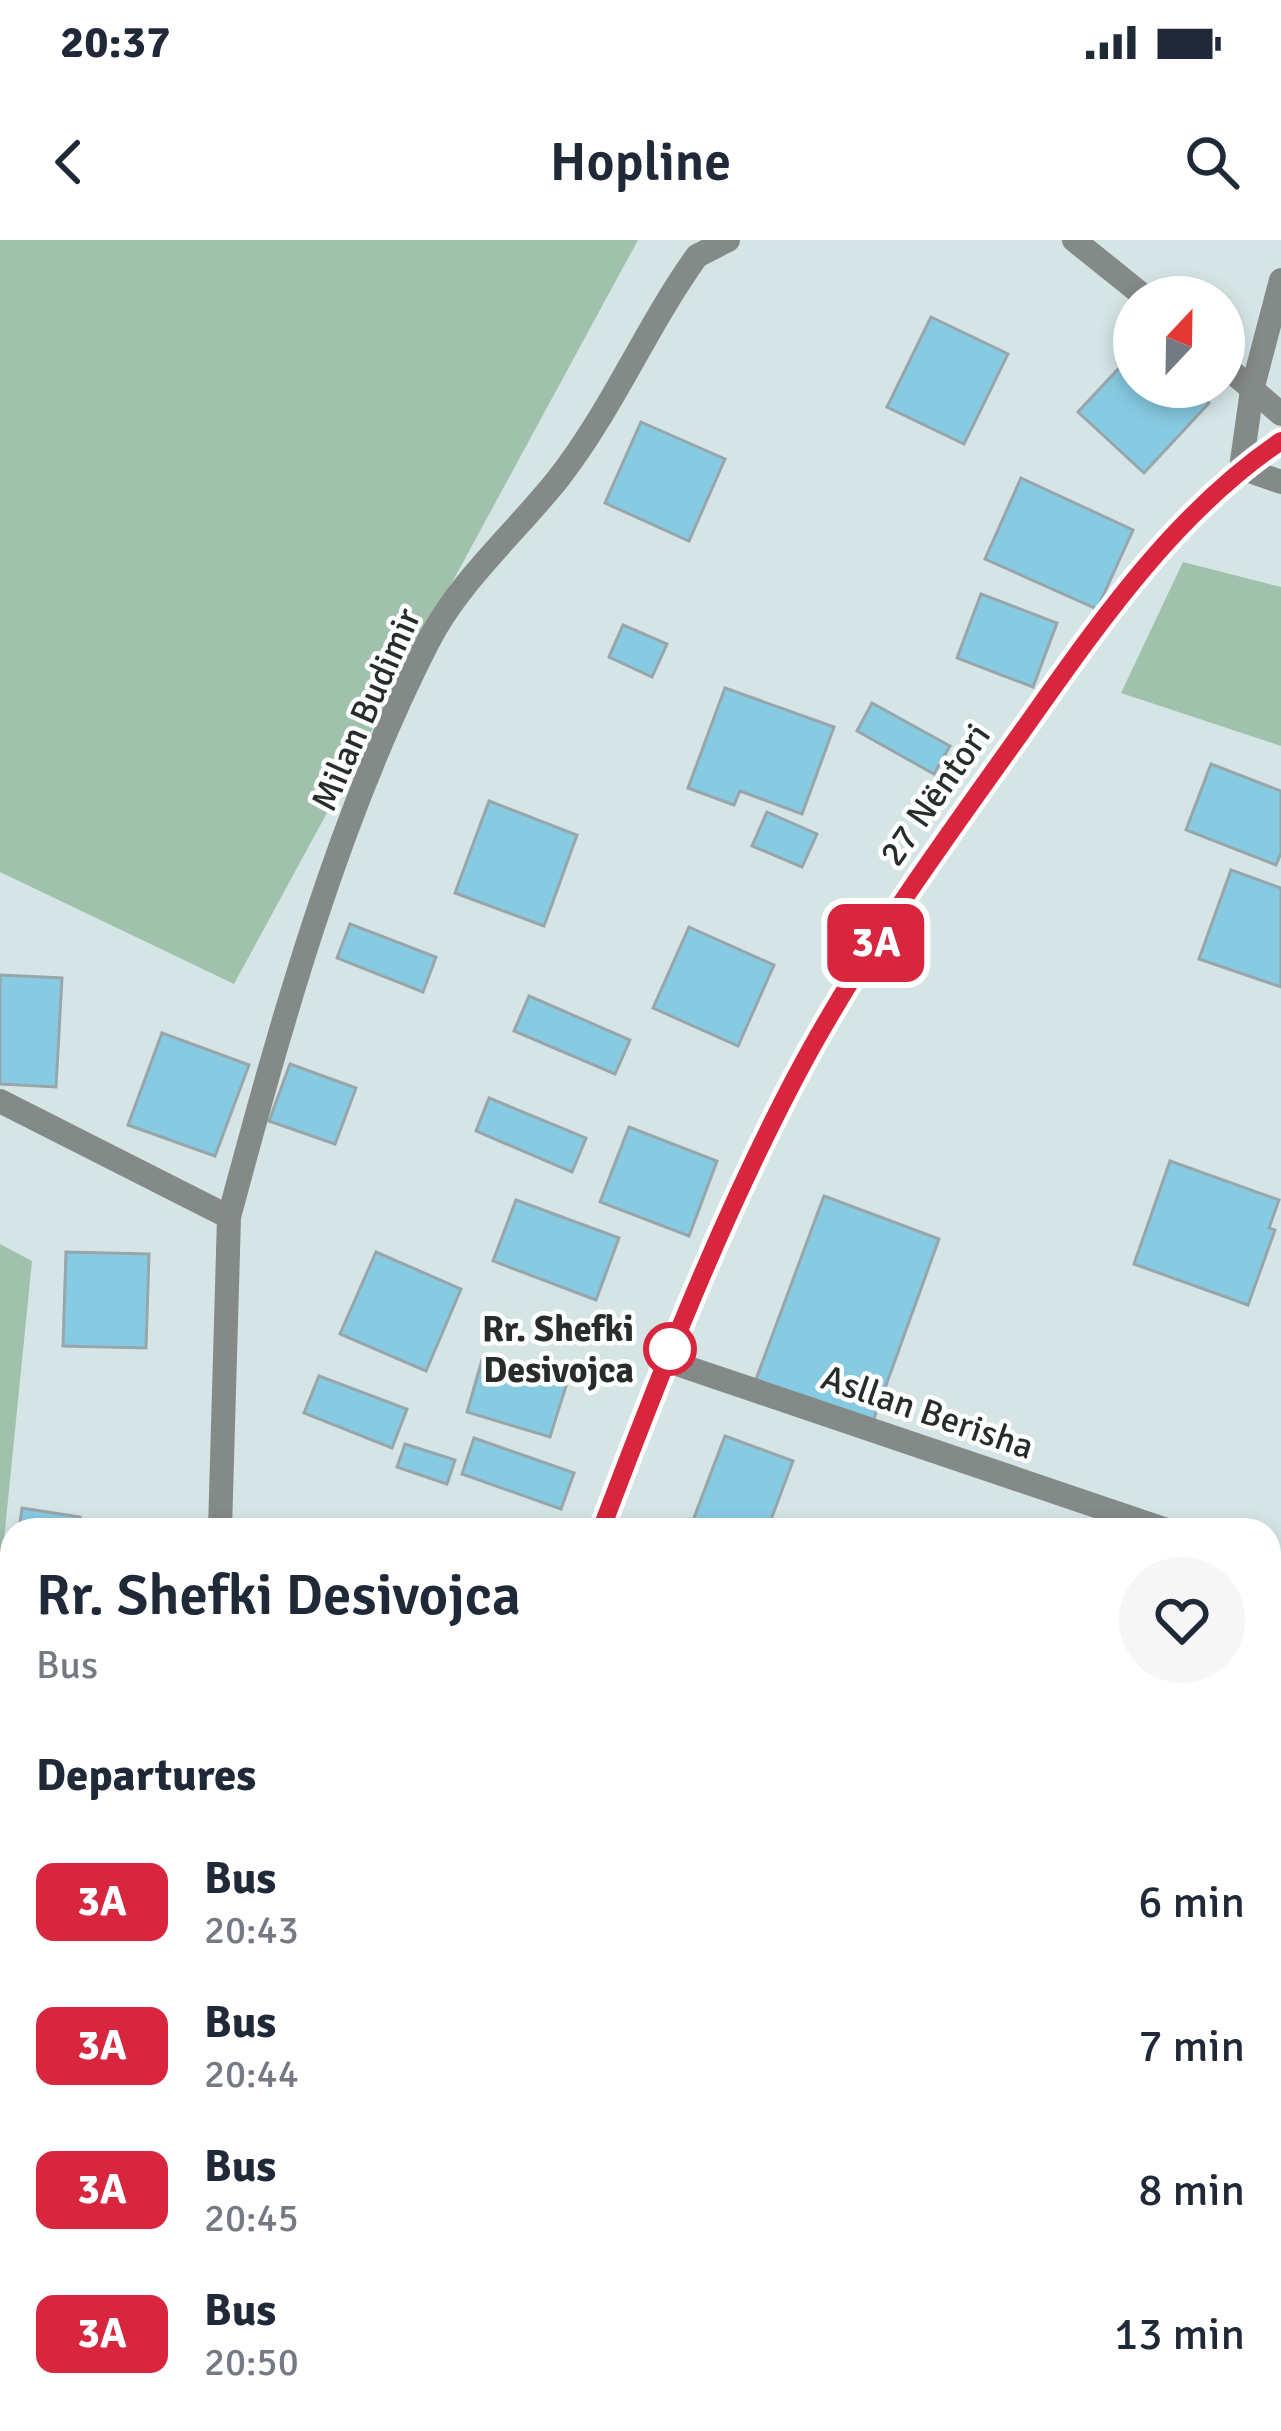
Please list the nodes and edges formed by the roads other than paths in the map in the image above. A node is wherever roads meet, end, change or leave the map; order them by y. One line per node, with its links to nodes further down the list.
1 (728, 240): 12 (street, Milan Budimir)
2 (1074, 240): 3 (street)
3 (1119, 276)
4 (1281, 280): 6 (street)
5 (1245, 384): 6 (street)
6 (1252, 390): 7 (street); 9 (street)
7 (1281, 414)
8 (1281, 441): 9 (street, 27 Nëntori)
9 (1241, 468): 10 (street); 13 (street, 27 Nëntori)
10 (1281, 482)
11 (0, 1101): 12 (street)
12 (230, 1216): 14 (street, Milan Budimir)
13 (665, 1360): 15 (street, 27 Nëntori); 16 (street, Asllan Berisha)
14 (220, 1518)
15 (606, 1518)
16 (1132, 1518)

